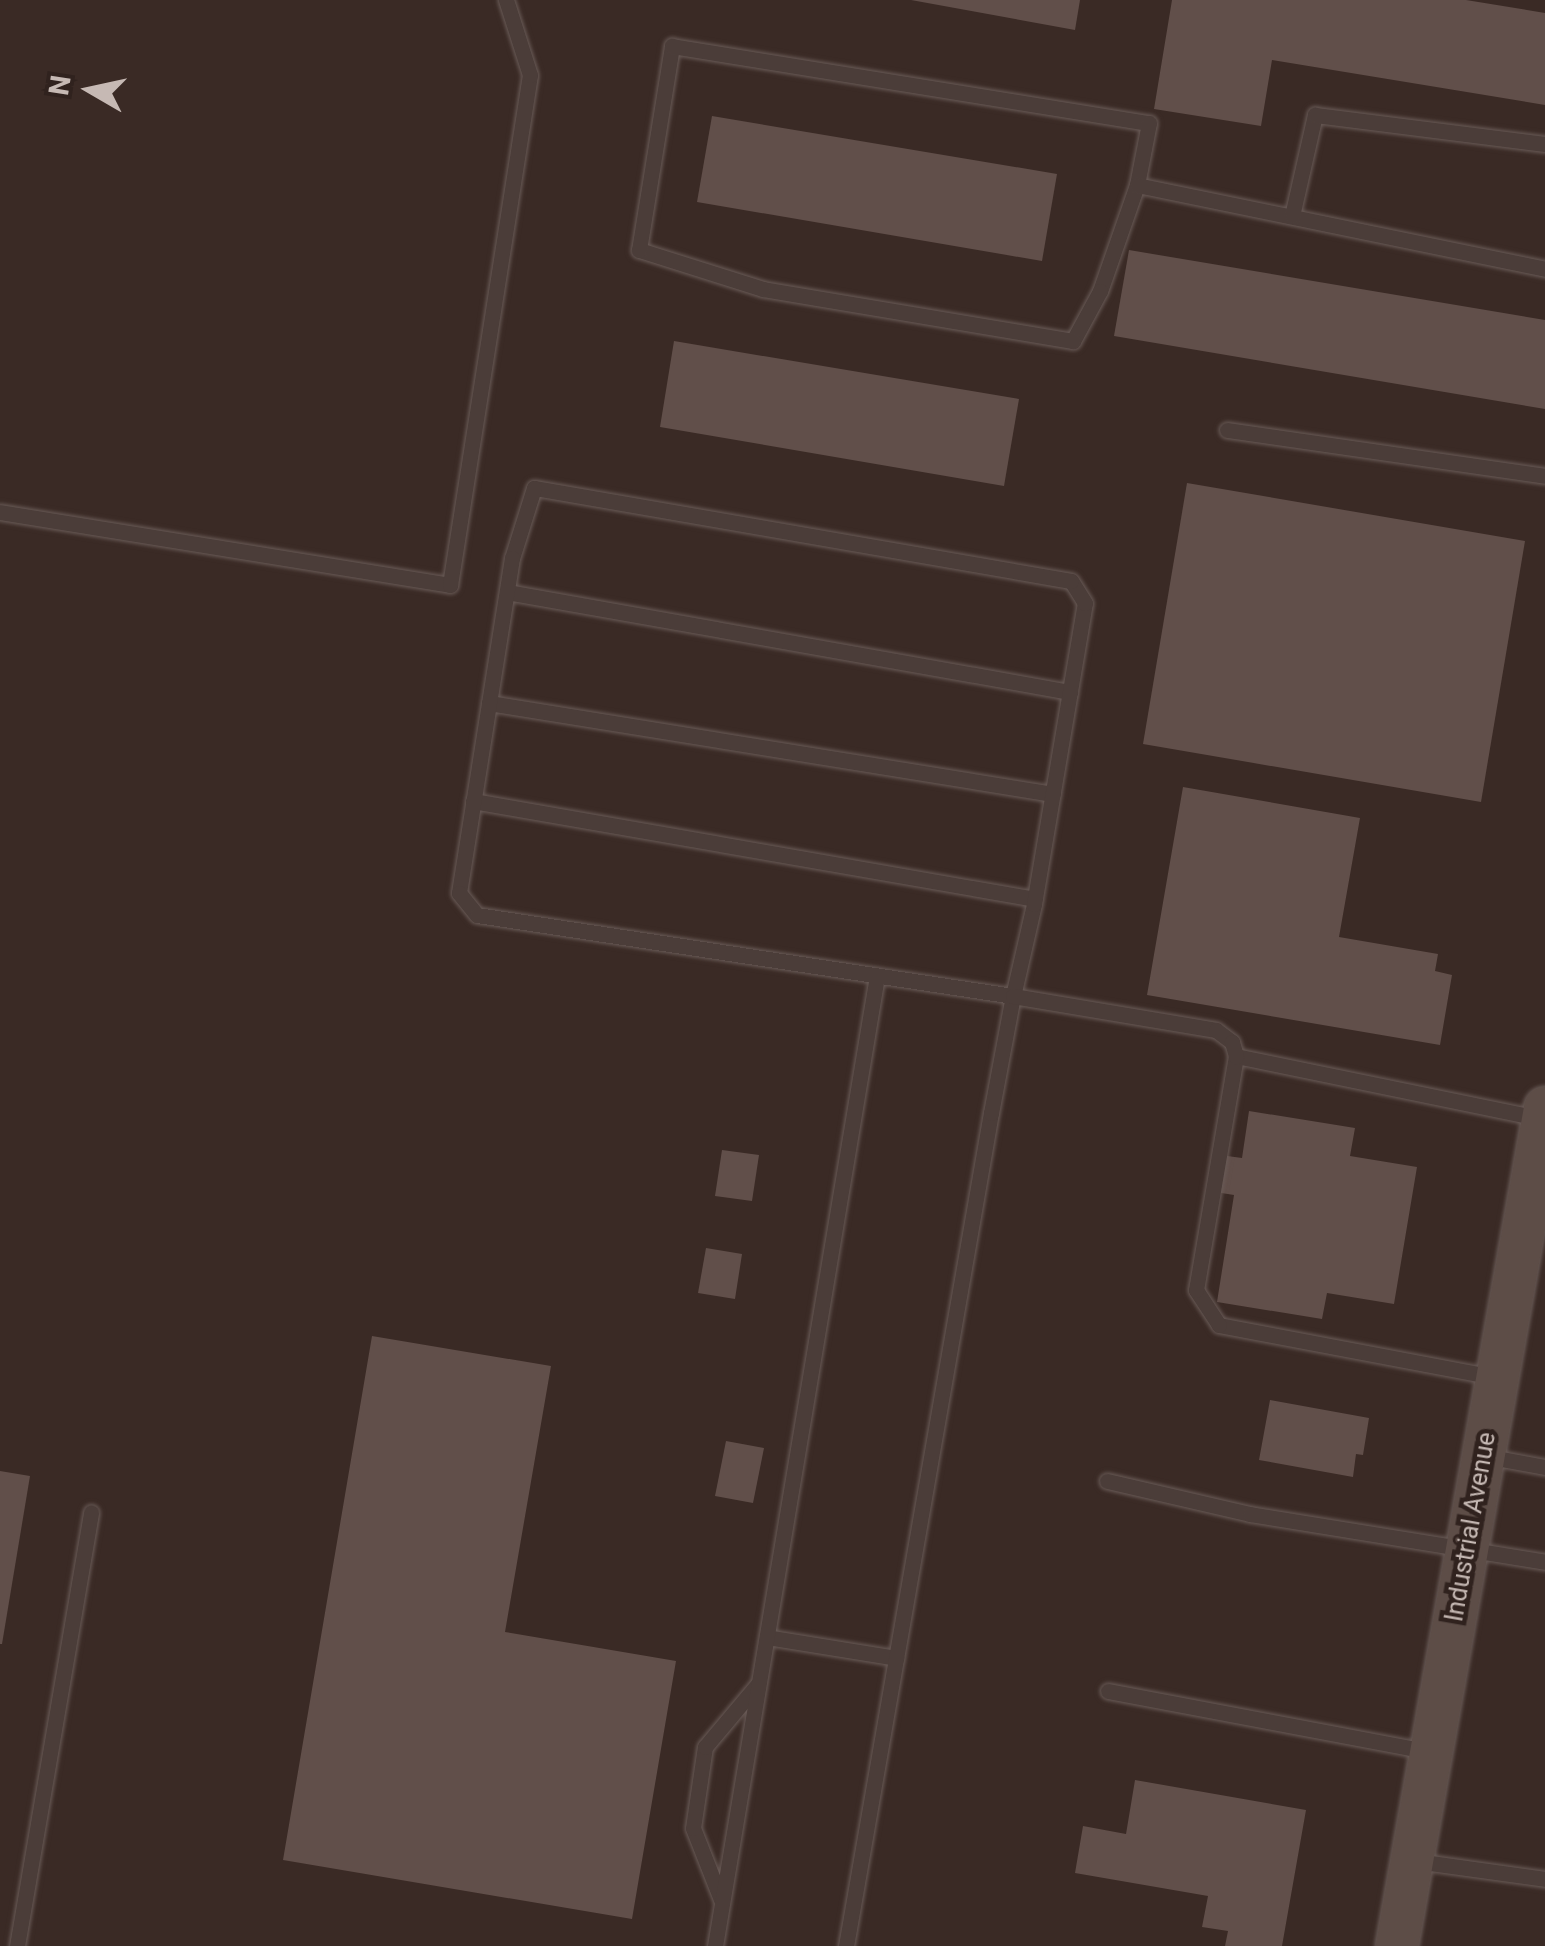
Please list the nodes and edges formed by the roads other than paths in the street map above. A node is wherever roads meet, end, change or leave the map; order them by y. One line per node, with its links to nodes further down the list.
1 (506, 0): 8 (lane)
2 (1545, 144): 4 (lane)
3 (1137, 185): 3 (lane); 4 (lane)
4 (1292, 216): 5 (lane)
5 (1545, 269)
6 (1228, 430): 7 (lane)
7 (1545, 476)
8 (0, 512)
9 (507, 592): 10 (lane); 10 (lane); 11 (lane)
10 (1070, 692): 12 (lane)
11 (490, 703): 12 (lane); 13 (lane)
12 (1053, 794): 14 (lane)
13 (473, 801): 14 (lane); 15 (lane)
14 (1035, 899): 16 (lane)
15 (877, 976): 16 (lane); 26 (lane)
16 (1013, 996): 17 (lane); 27 (lane)
17 (1236, 1056): 18 (lane); 19 (lane)
18 (1544, 1114): 19 (main road, Industrial Avenue)
19 (1498, 1378): 20 (main road, Industrial Avenue)
20 (1484, 1456): 21 (lane); 24 (main road, Industrial Avenue)
21 (1545, 1468)
22 (1107, 1481): 24 (lane)
23 (91, 1512): 34 (lane)
24 (1467, 1552): 25 (lane); 30 (main road, Industrial Avenue)
25 (1545, 1562)
26 (767, 1636): 27 (lane); 28 (lane)
27 (896, 1658): 36 (lane)
28 (760, 1682): 33 (lane); 33 (lane)
29 (1108, 1691): 30 (lane)
30 (1431, 1752): 31 (main road, Industrial Avenue)
31 (1412, 1860): 32 (lane); 37 (main road, Industrial Avenue)
32 (1545, 1879)
33 (723, 1903): 35 (lane)
34 (17, 1946)
35 (716, 1946)
36 (846, 1946)
37 (1397, 1946)

